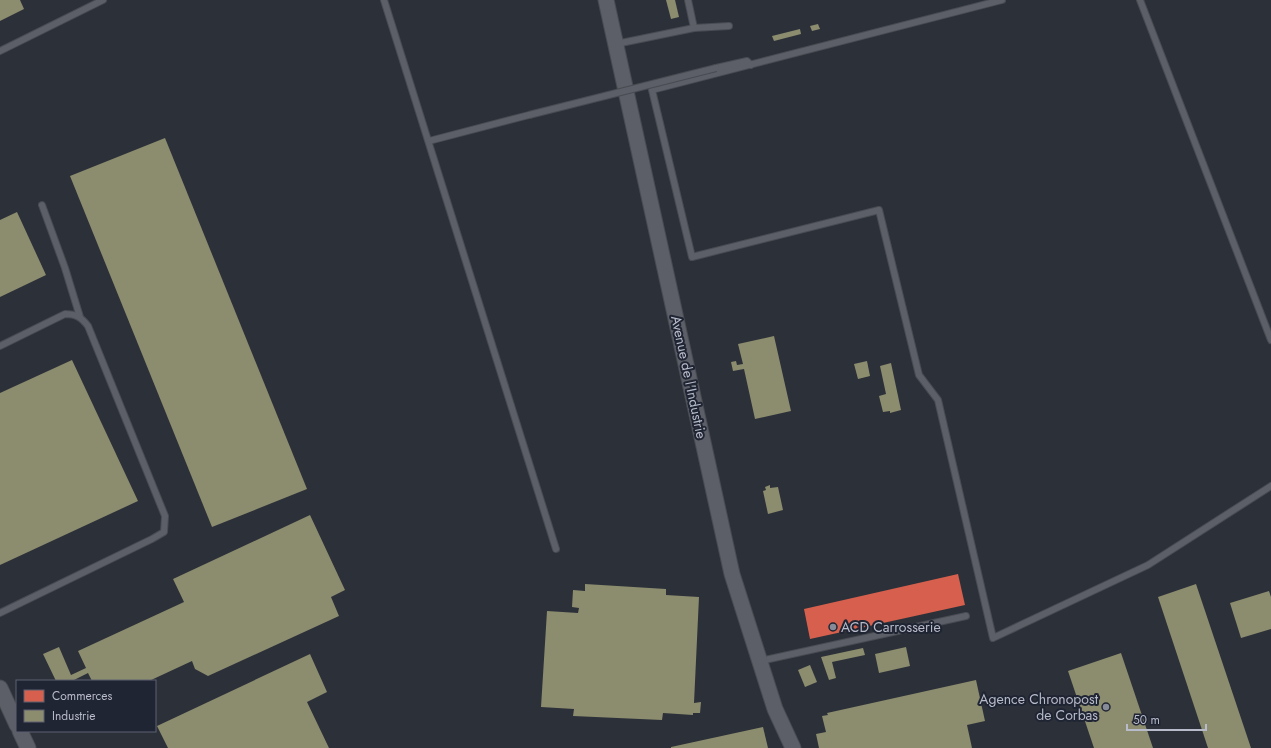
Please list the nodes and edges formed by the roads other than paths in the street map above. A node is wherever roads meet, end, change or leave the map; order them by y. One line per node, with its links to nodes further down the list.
1 (103, 0): 10 (lane)
2 (384, 0): 12 (lane)
3 (606, 0): 9 (street, Avenue de l'Industrie)
4 (688, 0): 8 (lane)
5 (1002, 0): 11 (lane)
6 (1140, 0): 15 (lane)
7 (729, 26): 8 (lane)
8 (694, 28): 9 (lane)
9 (616, 44): 21 (street, Avenue de l'Industrie)
10 (0, 52)
11 (751, 65): 12 (lane, bridge); 17 (lane)
12 (429, 141): 18 (lane)
13 (42, 205): 14 (lane)
14 (80, 317): 16 (lane); 19 (lane)
15 (1271, 340)
16 (0, 346)
17 (1271, 486)
18 (556, 549)
19 (0, 613)
20 (966, 616): 21 (lane)
21 (760, 661): 26 (street, Avenue de l'Industrie)
22 (0, 688): 23 (street)
23 (16, 723)
24 (20, 732): 25 (street)
25 (28, 748)
26 (793, 748)

